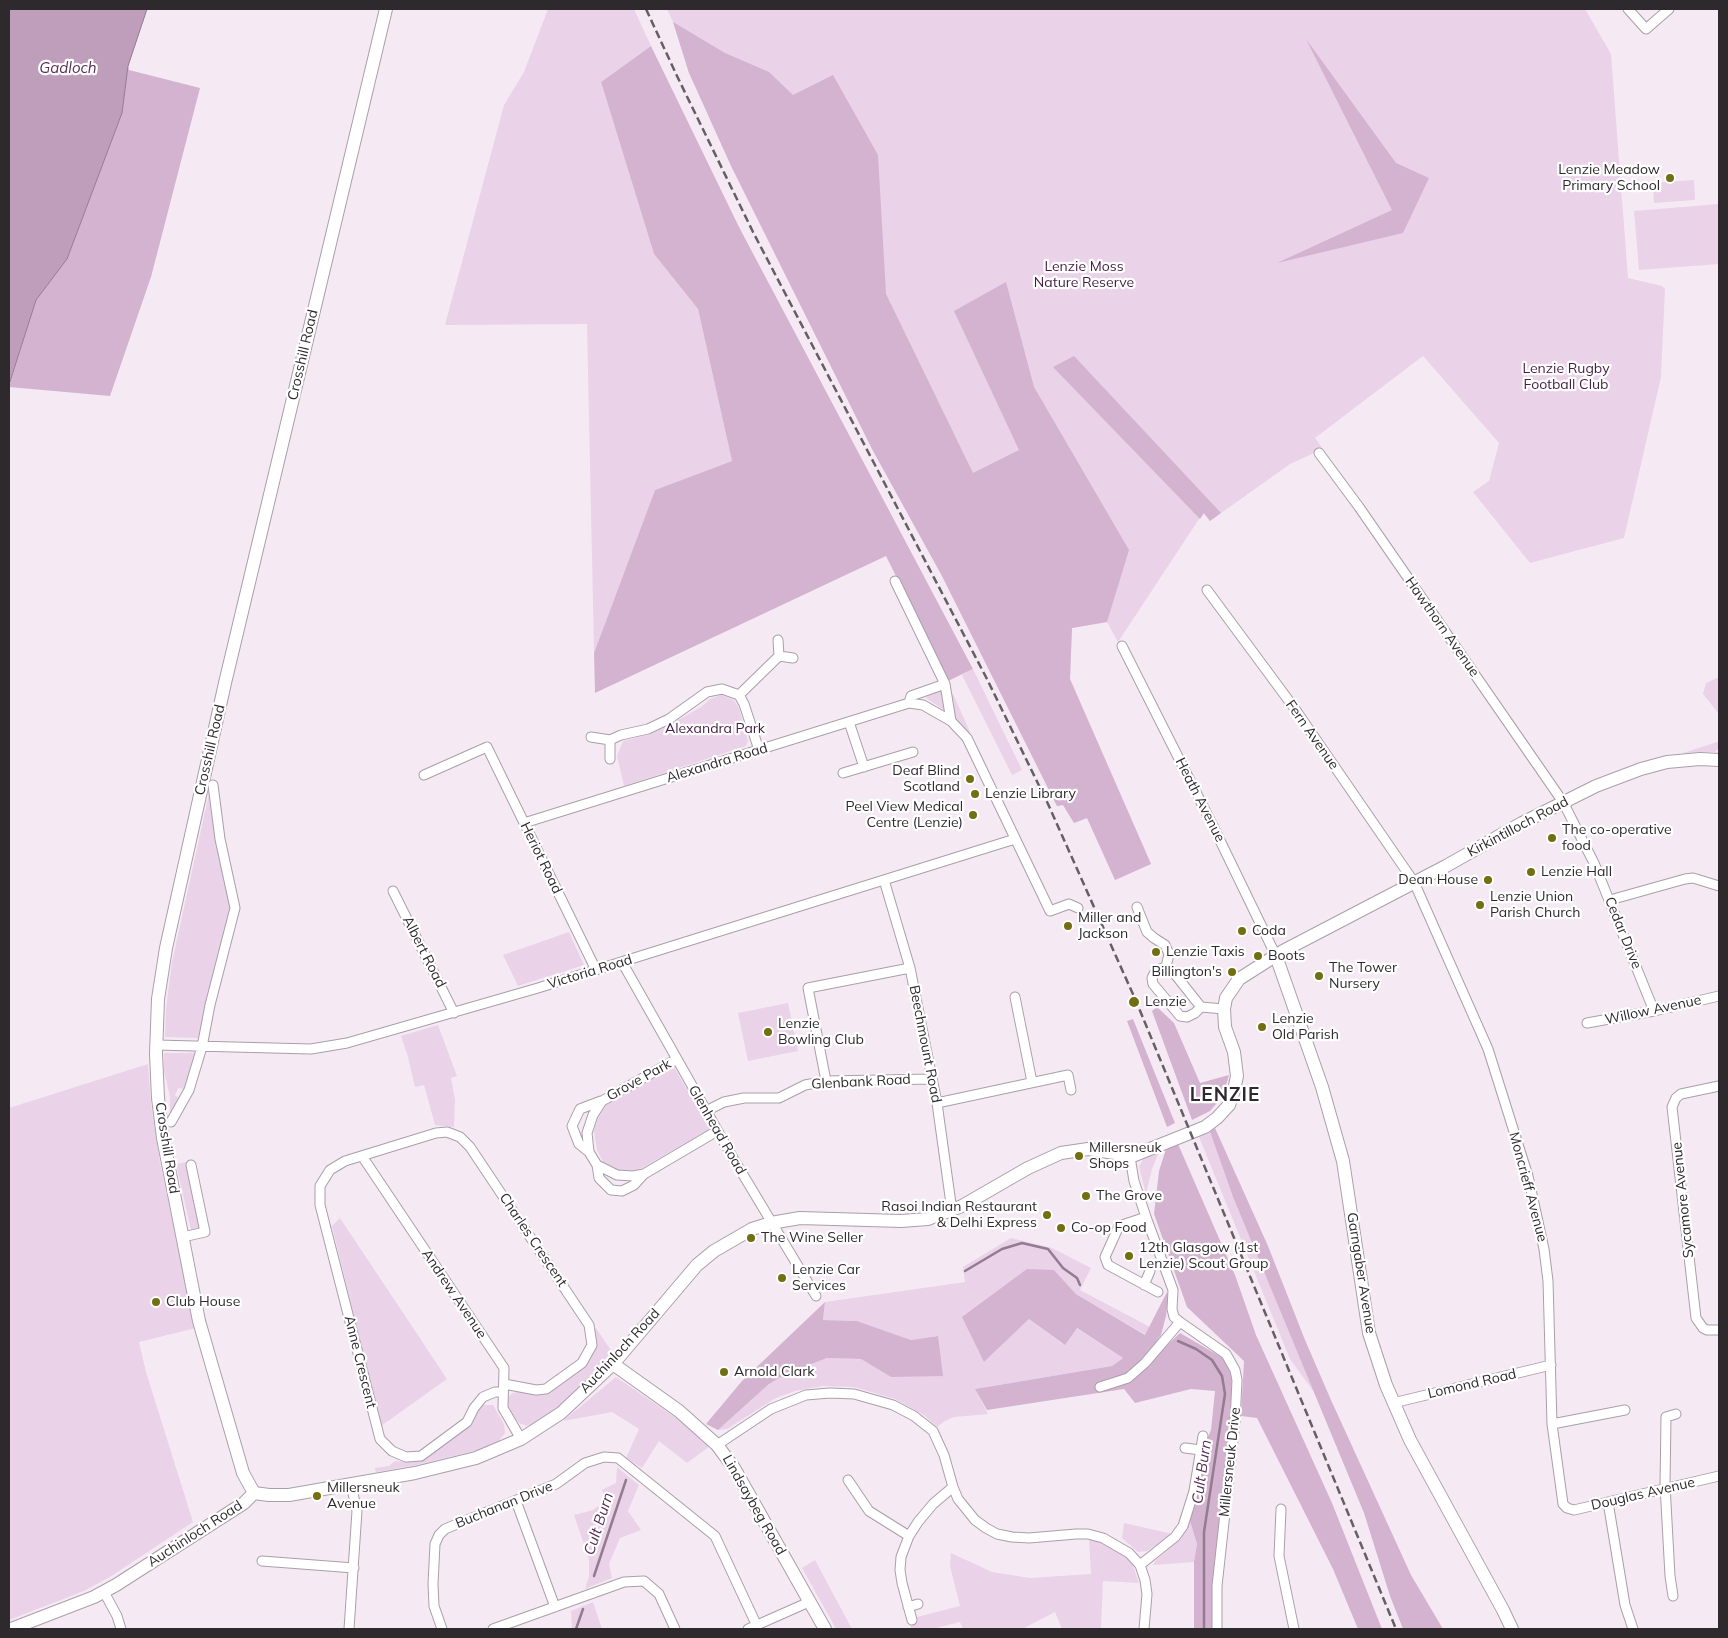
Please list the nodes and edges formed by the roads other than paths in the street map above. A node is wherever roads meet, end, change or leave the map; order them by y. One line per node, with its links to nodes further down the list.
1 (386, 9): 48 (main road, Crosshill Road)
2 (1628, 9): 3 (street)
3 (1669, 9)
4 (1320, 452): 26 (street, Hawthorn Avenue)
5 (896, 581): 11 (street)
6 (1207, 590): 30 (street, Fern Avenue)
7 (778, 640): 9 (street)
8 (1122, 646): 36 (street, Heath Avenue)
9 (779, 656): 10 (street); 12 (street)
10 (793, 658)
11 (945, 684): 13 (street, Alexandra Road); 14 (street)
12 (739, 695): 17 (street); 18 (street)
13 (909, 703): 14 (street); 15 (street, Alexandra Road)
14 (951, 721): 28 (street)
15 (849, 722): 18 (street, Alexandra Road); 22 (street)
16 (591, 737): 17 (street)
17 (610, 740): 20 (street)
18 (759, 750): 27 (street, Alexandra Road)
19 (913, 752): 22 (street)
20 (610, 759)
21 (1719, 760): 26 (main road, Kirkintilloch Road)
22 (864, 767): 23 (street)
23 (843, 773)
24 (424, 776): 27 (street, Heriot Road)
25 (213, 785): 49 (street, Crosshill Road)
26 (1563, 802): 30 (main road, Kirkintilloch Road); 33 (street, Cedar Drive)
27 (524, 824): 40 (street, Heriot Road)
28 (1014, 839): 29 (street, Victoria Road); 35 (street)
29 (884, 880): 37 (street, Victoria Road); 39 (street, Beechmount Road)
30 (1414, 882): 36 (main road, Kirkintilloch Road); 78 (street, Moncrieff Avenue)
31 (1719, 886): 33 (street)
32 (393, 891): 46 (street, Albert Road)
33 (1610, 900): 45 (street, Cedar Drive)
34 (1137, 907): 38 (street)
35 (1078, 908)
36 (1276, 956): 44 (main road, Kirkintilloch Road); 81 (main road, Garngaber Avenue)
37 (622, 962): 40 (street, Victoria Road); 50 (street, Glenhead Road)
38 (1166, 967): 43 (street); 43 (street)
39 (910, 968): 51 (street, Beechmount Road); 52 (street)
40 (596, 970): 46 (street, Victoria Road)
41 (1719, 996): 45 (street, Willow Avenue)
42 (1015, 997): 53 (street)
43 (1201, 1007): 44 (street)
44 (1224, 1009): 63 (main road)
45 (1654, 1011): 47 (street, Willow Avenue)
46 (454, 1013): 49 (street, Victoria Road)
47 (1587, 1023)
48 (156, 1045): 49 (street, Victoria Road); 70 (main road, Crosshill Road)
49 (202, 1046): 59 (street, Crosshill Road)
50 (677, 1059): 56 (street, Grove Park); 58 (street, Glenhead Road)
51 (932, 1079): 52 (street, Glenbank Road); 57 (street, Beechmount Road)
52 (826, 1081): 58 (street, Glenbank Road)
53 (1032, 1082): 55 (street); 57 (street)
54 (1719, 1086): 76 (street, Sycamore Avenue)
55 (1071, 1090)
56 (602, 1101): 61 (street, Grove Park); 61 (street, Grove Park)
57 (937, 1104): 67 (street, Beechmount Road)
58 (706, 1111): 60 (street, Glenhead Road)
59 (170, 1122)
60 (717, 1131): 66 (street, Grove Park); 69 (street, Glenhead Road)
61 (589, 1152): 65 (street, Grove Park)
62 (362, 1156): 80 (street, Andrew Avenue); 80 (street, Charles Crescent); 80 (street, Anne Crescent)
63 (1130, 1157): 67 (main road, Auchinloch Road); 68 (street)
64 (191, 1165): 70 (street)
65 (597, 1165): 66 (street, Grove Park); 66 (street, Grove Park)
66 (644, 1174)
67 (952, 1211): 69 (main road, Auchinloch Road)
68 (1146, 1217): 72 (street); 75 (street)
69 (771, 1223): 74 (street, Glenhead Road); 77 (main road, Auchinloch Road)
70 (183, 1237): 95 (main road, Crosshill Road)
71 (1150, 1271): 72 (street)
72 (1144, 1284): 73 (street)
73 (1158, 1292)
74 (816, 1296)
75 (1180, 1322): 79 (street); 122 (street, Millersneuk Drive)
76 (1719, 1330)
77 (613, 1364): 86 (main road, Auchinloch Road); 87 (main road, Lindsaybeg Road)
78 (1551, 1365): 81 (street, Lomond Road); 84 (street, Moncrieff Avenue)
79 (1100, 1387)
80 (503, 1388): 86 (street, Andrew Avenue)
81 (1393, 1403): 124 (main road, Garngaber Avenue)
82 (1624, 1410): 84 (street)
83 (1676, 1414): 94 (street)
84 (1552, 1424): 98 (street, Moncrieff Avenue)
85 (1203, 1436): 89 (street)
86 (521, 1439): 92 (main road, Auchinloch Road)
87 (717, 1445): 93 (street); 106 (main road, Lindsaybeg Road)
88 (1185, 1448): 89 (street)
89 (1201, 1450): 102 (street)
90 (1719, 1476): 94 (street, Douglas Avenue)
91 (848, 1480): 100 (street)
92 (351, 1485): 95 (main road, Auchinloch Road); 103 (street)
93 (953, 1487): 100 (street); 102 (street)
94 (1664, 1489): 97 (street, Douglas Avenue); 105 (street)
95 (254, 1493): 104 (main road, Auchinloch Road)
96 (516, 1501): 108 (street); 112 (street, Buchanan Drive); 116 (street, Buchanan Drive)
97 (1608, 1502): 98 (street, Douglas Avenue); 125 (street)
98 (1567, 1508)
99 (1281, 1509): 123 (street)
100 (910, 1536): 109 (street)
101 (262, 1561): 103 (street)
102 (1140, 1565): 121 (street)
103 (354, 1568): 115 (street)
104 (104, 1592): 113 (main road, Auchinloch Road); 114 (street)
105 (1674, 1596)
106 (809, 1602): 112 (street); 120 (main road, Lindsaybeg Road)
107 (918, 1604): 109 (street)
108 (556, 1607): 111 (street); 118 (street)
109 (908, 1607): 110 (street)
110 (912, 1620)
111 (510, 1626): 117 (street)
112 (757, 1626): 119 (street)
113 (11, 1629)
114 (120, 1629)
115 (349, 1629)
116 (442, 1629)
117 (493, 1629)
118 (675, 1629)
119 (748, 1629)
120 (824, 1629)
121 (1144, 1629)
122 (1217, 1629)
123 (1294, 1629)
124 (1512, 1629)
125 (1633, 1629)

